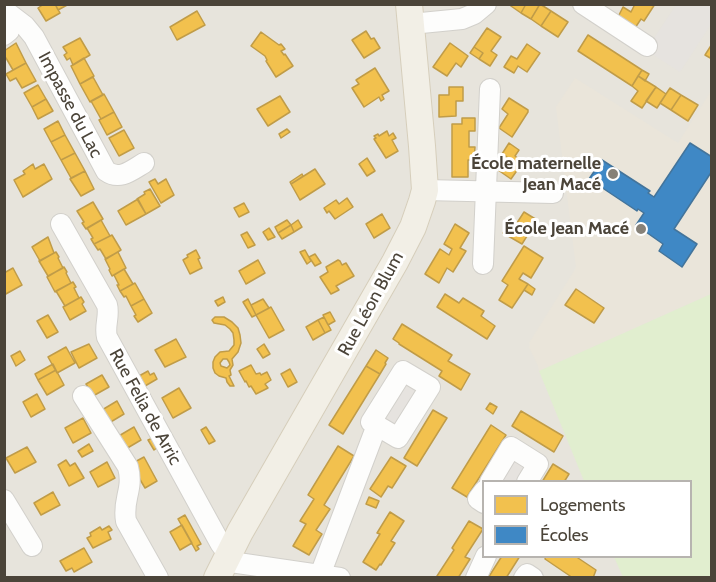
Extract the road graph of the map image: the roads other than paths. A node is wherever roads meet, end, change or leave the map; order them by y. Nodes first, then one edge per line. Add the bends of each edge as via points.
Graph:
1 (486, 4) edge
2 (583, 4) edge
3 (4, 10) edge
4 (410, 14) edge
5 (647, 46) dead end
6 (490, 89) dead end
7 (144, 163) dead end
8 (424, 190) junction
9 (486, 192) junction
10 (553, 193) dead end
11 (62, 224) dead end
12 (483, 264) dead end
13 (388, 395) junction
14 (83, 396) dead end
15 (414, 412) junction
16 (377, 425) junction
17 (491, 480) edge
18 (528, 480) edge
19 (4, 500) edge
20 (32, 546) dead end
21 (485, 558) edge
22 (223, 564) edge
23 (308, 575) edge
24 (158, 578) edge
25 (340, 578) edge
26 (476, 578) edge
27 (524, 578) edge
28 (533, 578) edge

1 - 4 street via 462,19
2 - 5 street
3 - 7 street, Impasse du Lac via 34,37 106,171 123,175
4 - 8 main road, Rue Léon Blum
6 - 9 street
8 - 9 street
8 - 22 main road, Rue Léon Blum via 413,227 395,262
9 - 10 street
9 - 12 street
11 - 22 street, Rue Felia de Arric via 107,305 106,337 220,543
13 - 15 street
13 - 15 street via 403,370 430,387
13 - 16 street via 371,422
14 - 24 street via 128,467 131,478 124,510 126,521
15 - 16 street via 398,438
16 - 23 street
17 - 18 street via 511,447 538,464
19 - 20 street
21 - 26 street
22 - 23 street
23 - 25 street
27 - 28 street via 527,574

